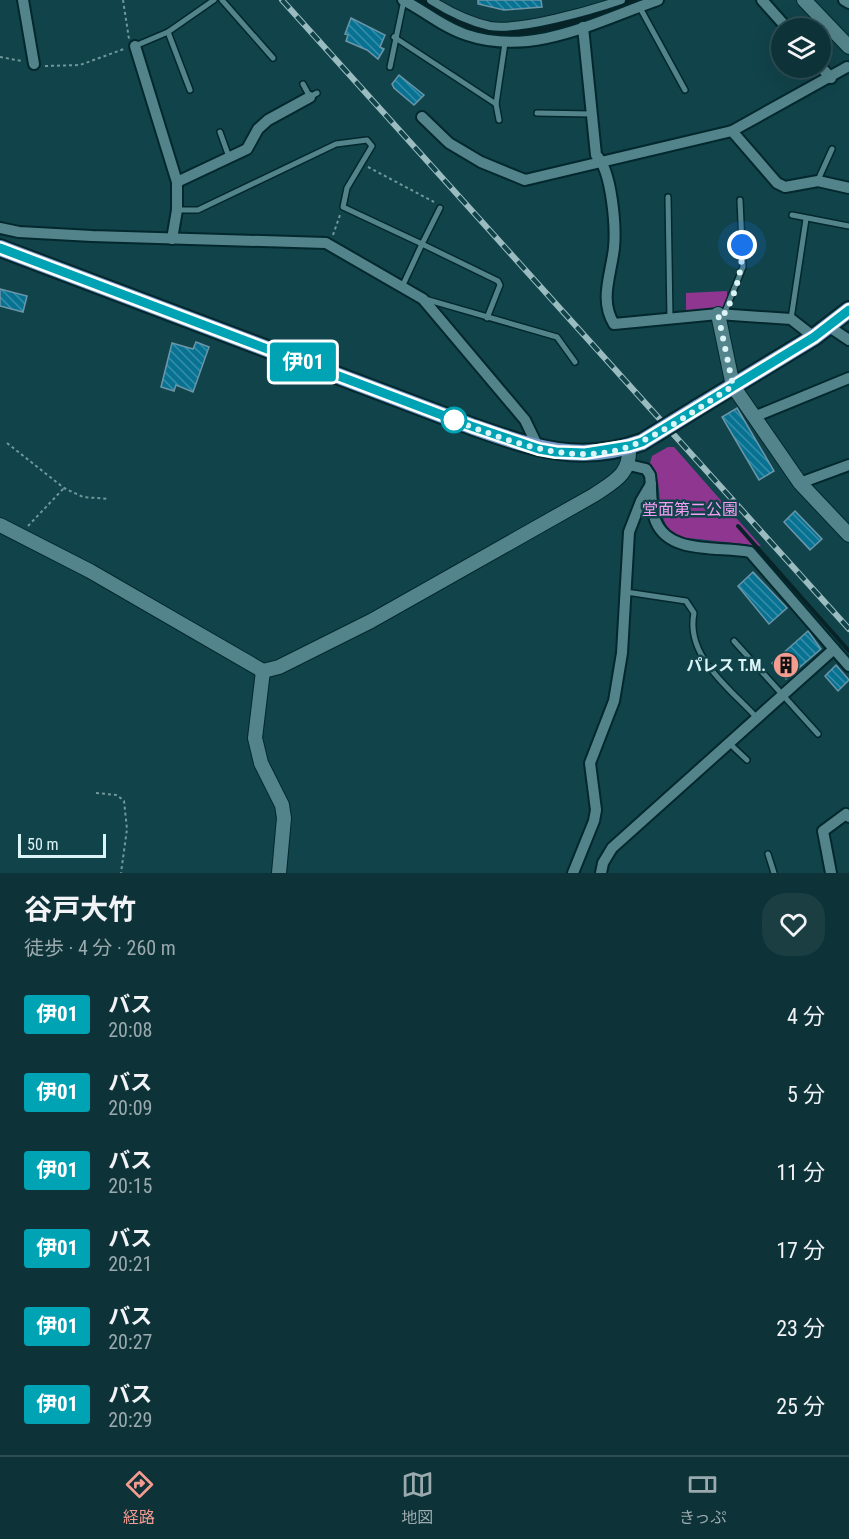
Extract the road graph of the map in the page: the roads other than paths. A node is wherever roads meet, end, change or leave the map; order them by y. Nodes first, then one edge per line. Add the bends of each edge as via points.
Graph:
1 (23, 0) edge
2 (214, 0) edge
3 (222, 0) edge
4 (403, 0) edge
5 (431, 0) edge
6 (621, 0) edge
7 (658, 0) edge
8 (762, 0) edge
9 (804, 0) edge
10 (844, 0) edge
11 (849, 3) edge
12 (639, 6) junction
13 (778, 18) edge
14 (583, 27) junction
15 (168, 32) junction
16 (394, 37) junction
17 (505, 43) junction
18 (135, 46) joint
19 (849, 47) edge
20 (273, 58) dead end
21 (34, 64) road end
22 (390, 67) dead end
23 (847, 67) dead end
24 (831, 78) joint
25 (303, 84) dead end
26 (190, 90) dead end
27 (685, 90) dead end
28 (313, 95) joint
29 (496, 104) junction
30 (537, 113) dead end
31 (591, 114) junction
32 (422, 117) dead end
33 (500, 120) dead end
34 (732, 131) junction
35 (220, 132) dead end
36 (832, 149) dead end
37 (229, 157) junction
38 (604, 162) junction
39 (818, 181) junction
40 (177, 182) junction
41 (849, 188) edge
42 (668, 197) dead end
43 (740, 200) dead end
44 (440, 208) road end
45 (177, 210) junction
46 (792, 215) dead end
47 (806, 219) junction
48 (849, 226) edge
49 (0, 228) edge
50 (172, 239) junction
51 (422, 244) junction
52 (0, 248) edge
53 (402, 287) junction
54 (423, 298) junction
55 (849, 310) edge
56 (721, 314) junction
57 (486, 318) junction
58 (670, 318) junction
59 (791, 319) junction
60 (828, 326) junction
61 (814, 337) junction
62 (849, 340) edge
63 (575, 362) dead end
64 (849, 378) edge
65 (733, 386) junction
66 (754, 417) junction
67 (635, 444) junction
68 (539, 449) junction
69 (629, 465) junction
70 (849, 465) edge
71 (800, 483) junction
72 (651, 484) junction
73 (0, 525) edge
74 (849, 535) edge
75 (626, 592) junction
76 (734, 641) dead end
77 (834, 649) junction
78 (849, 666) edge
79 (263, 671) junction
80 (784, 694) junction
81 (758, 718) junction
82 (818, 734) dead end
83 (729, 743) junction
84 (747, 760) dead end
85 (849, 817) edge
86 (768, 855) dead end
87 (279, 873) edge
88 (573, 873) edge
89 (601, 873) edge
90 (774, 873) edge
91 (831, 873) edge

1 - 21 street
2 - 15 lane
3 - 20 lane
4 - 16 lane
4 - 17 street via 468,36
5 - 6 street via 456,15 492,26 517,25
7 - 12 street
8 - 13 street
9 - 19 street
10 - 11 street
12 - 14 street
12 - 27 lane
14 - 17 street via 530,42
14 - 31 street
15 - 18 lane
15 - 26 lane
16 - 22 lane
16 - 29 lane
17 - 29 lane
18 - 40 street
23 - 24 street
24 - 34 street
25 - 28 lane
28 - 37 street via 256,124 247,149
29 - 33 lane
30 - 31 lane
31 - 38 street via 596,155
32 - 38 street via 449,143 481,162 525,180
34 - 38 street
34 - 39 street via 777,183 785,187
35 - 37 lane
36 - 39 lane
37 - 40 street
38 - 58 street via 614,246 606,312 614,324
39 - 41 street
40 - 45 street
42 - 58 lane
43 - 56 lane via 743,267
44 - 51 lane
45 - 50 street
45 - 51 lane via 198,210 336,144 367,140 372,146 347,188 343,207
46 - 47 lane
47 - 48 lane
47 - 59 lane
49 - 50 street
50 - 53 street via 307,241 330,245
51 - 53 lane
51 - 57 lane via 498,281 500,285
52 - 68 main road
53 - 54 street
54 - 57 lane
54 - 68 street via 525,420
55 - 60 main road
56 - 58 street
56 - 59 street
56 - 65 street
57 - 63 lane via 557,337
59 - 61 street
60 - 61 main road
60 - 62 street
61 - 65 main road
64 - 66 street
65 - 66 street
65 - 67 main road, bridge
66 - 71 street
67 - 68 main road via 585,453
67 - 69 street
69 - 72 street via 646,468
69 - 79 street via 620,477 594,495 487,557 370,621 279,667
70 - 71 street
71 - 74 street
72 - 75 street via 629,532
72 - 77 street via 655,520 662,533 672,542 750,552
73 - 79 street
75 - 81 lane via 686,601 694,613 691,626 702,658
75 - 88 street via 614,701 590,763 594,821
76 - 80 lane
77 - 78 street
77 - 80 street
79 - 87 street via 255,738 261,763 282,805
80 - 81 street
80 - 82 lane
81 - 83 street
83 - 84 lane
83 - 89 street via 612,848
85 - 91 street via 846,814 823,831
86 - 90 lane

